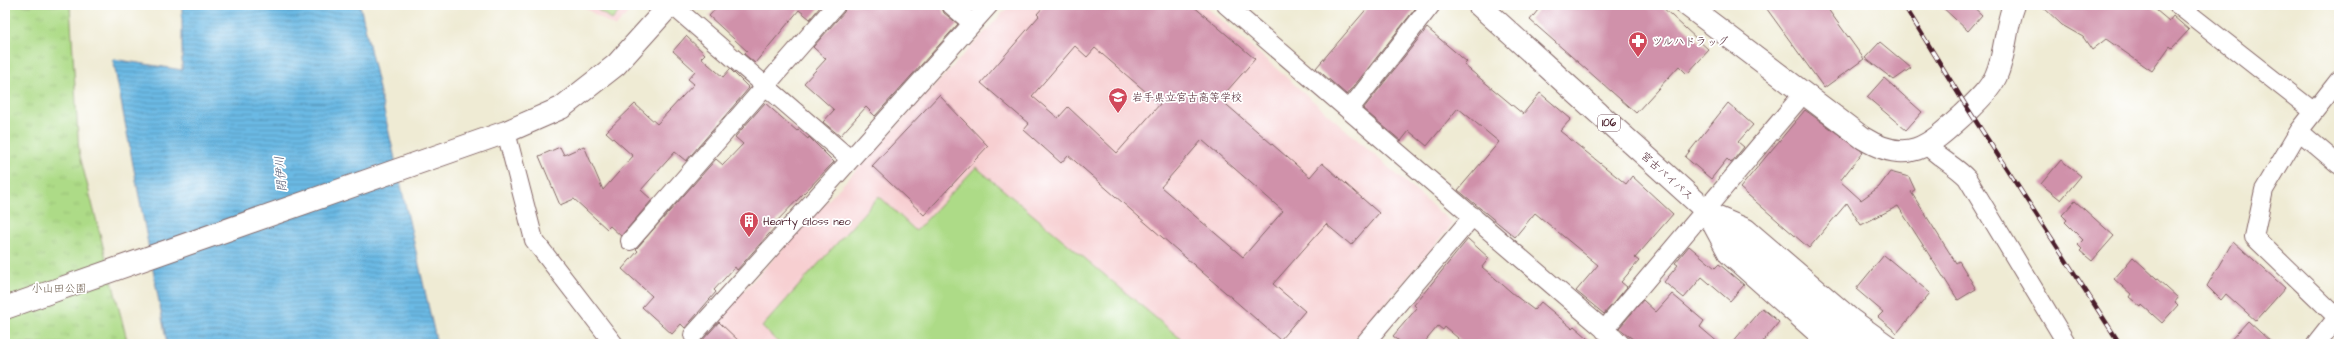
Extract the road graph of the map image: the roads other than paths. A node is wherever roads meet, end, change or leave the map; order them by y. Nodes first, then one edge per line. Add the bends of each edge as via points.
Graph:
1 (671, 5) edge
2 (836, 5) edge
3 (951, 5) edge
4 (989, 5) edge
5 (1226, 5) edge
6 (1431, 5) edge
7 (1479, 5) edge
8 (1686, 5) edge
9 (2014, 5) edge
10 (2178, 5) edge
11 (972, 23) junction
12 (2339, 80) edge
13 (766, 86) junction
14 (1804, 94) junction
15 (1349, 110) junction
16 (2313, 111) junction
17 (2299, 130) junction
18 (506, 132) junction
19 (1927, 145) junction
20 (850, 159) junction
21 (2339, 165) edge
22 (1704, 210) junction
23 (1472, 216) junction
24 (630, 241) dead end
25 (5, 308) edge
26 (2338, 317) edge
27 (1604, 330) junction
28 (693, 335) dead end
29 (1374, 341) edge
30 (614, 344) edge
31 (1621, 344) edge
32 (1828, 344) edge
33 (1858, 344) edge
34 (1888, 344) edge
35 (2067, 344) edge
36 (2316, 344) edge

1 - 13 street
1 - 18 main road via 616,64 561,108
2 - 13 street
3 - 11 street
4 - 11 street
5 - 15 street
6 - 15 street
7 - 22 main road, 宮古バイパス / 106
8 - 14 main road
9 - 19 main road via 2009,17 2005,50 1996,77 1977,101
10 - 16 street
11 - 20 street
12 - 16 street
13 - 20 street
13 - 24 street
14 - 19 main road via 1875,146 1905,152
14 - 22 street
15 - 23 street
16 - 17 street
17 - 21 street
17 - 26 street via 2264,190 2254,237
18 - 25 main road
18 - 30 street via 534,240
19 - 35 street via 1967,178
20 - 28 street
22 - 27 street
22 - 32 street via 1728,255
22 - 33 main road, 宮古バイパス / 106 via 1828,321
22 - 34 street via 1747,228 1852,318
23 - 27 street
23 - 29 street
26 - 36 street
27 - 31 street

